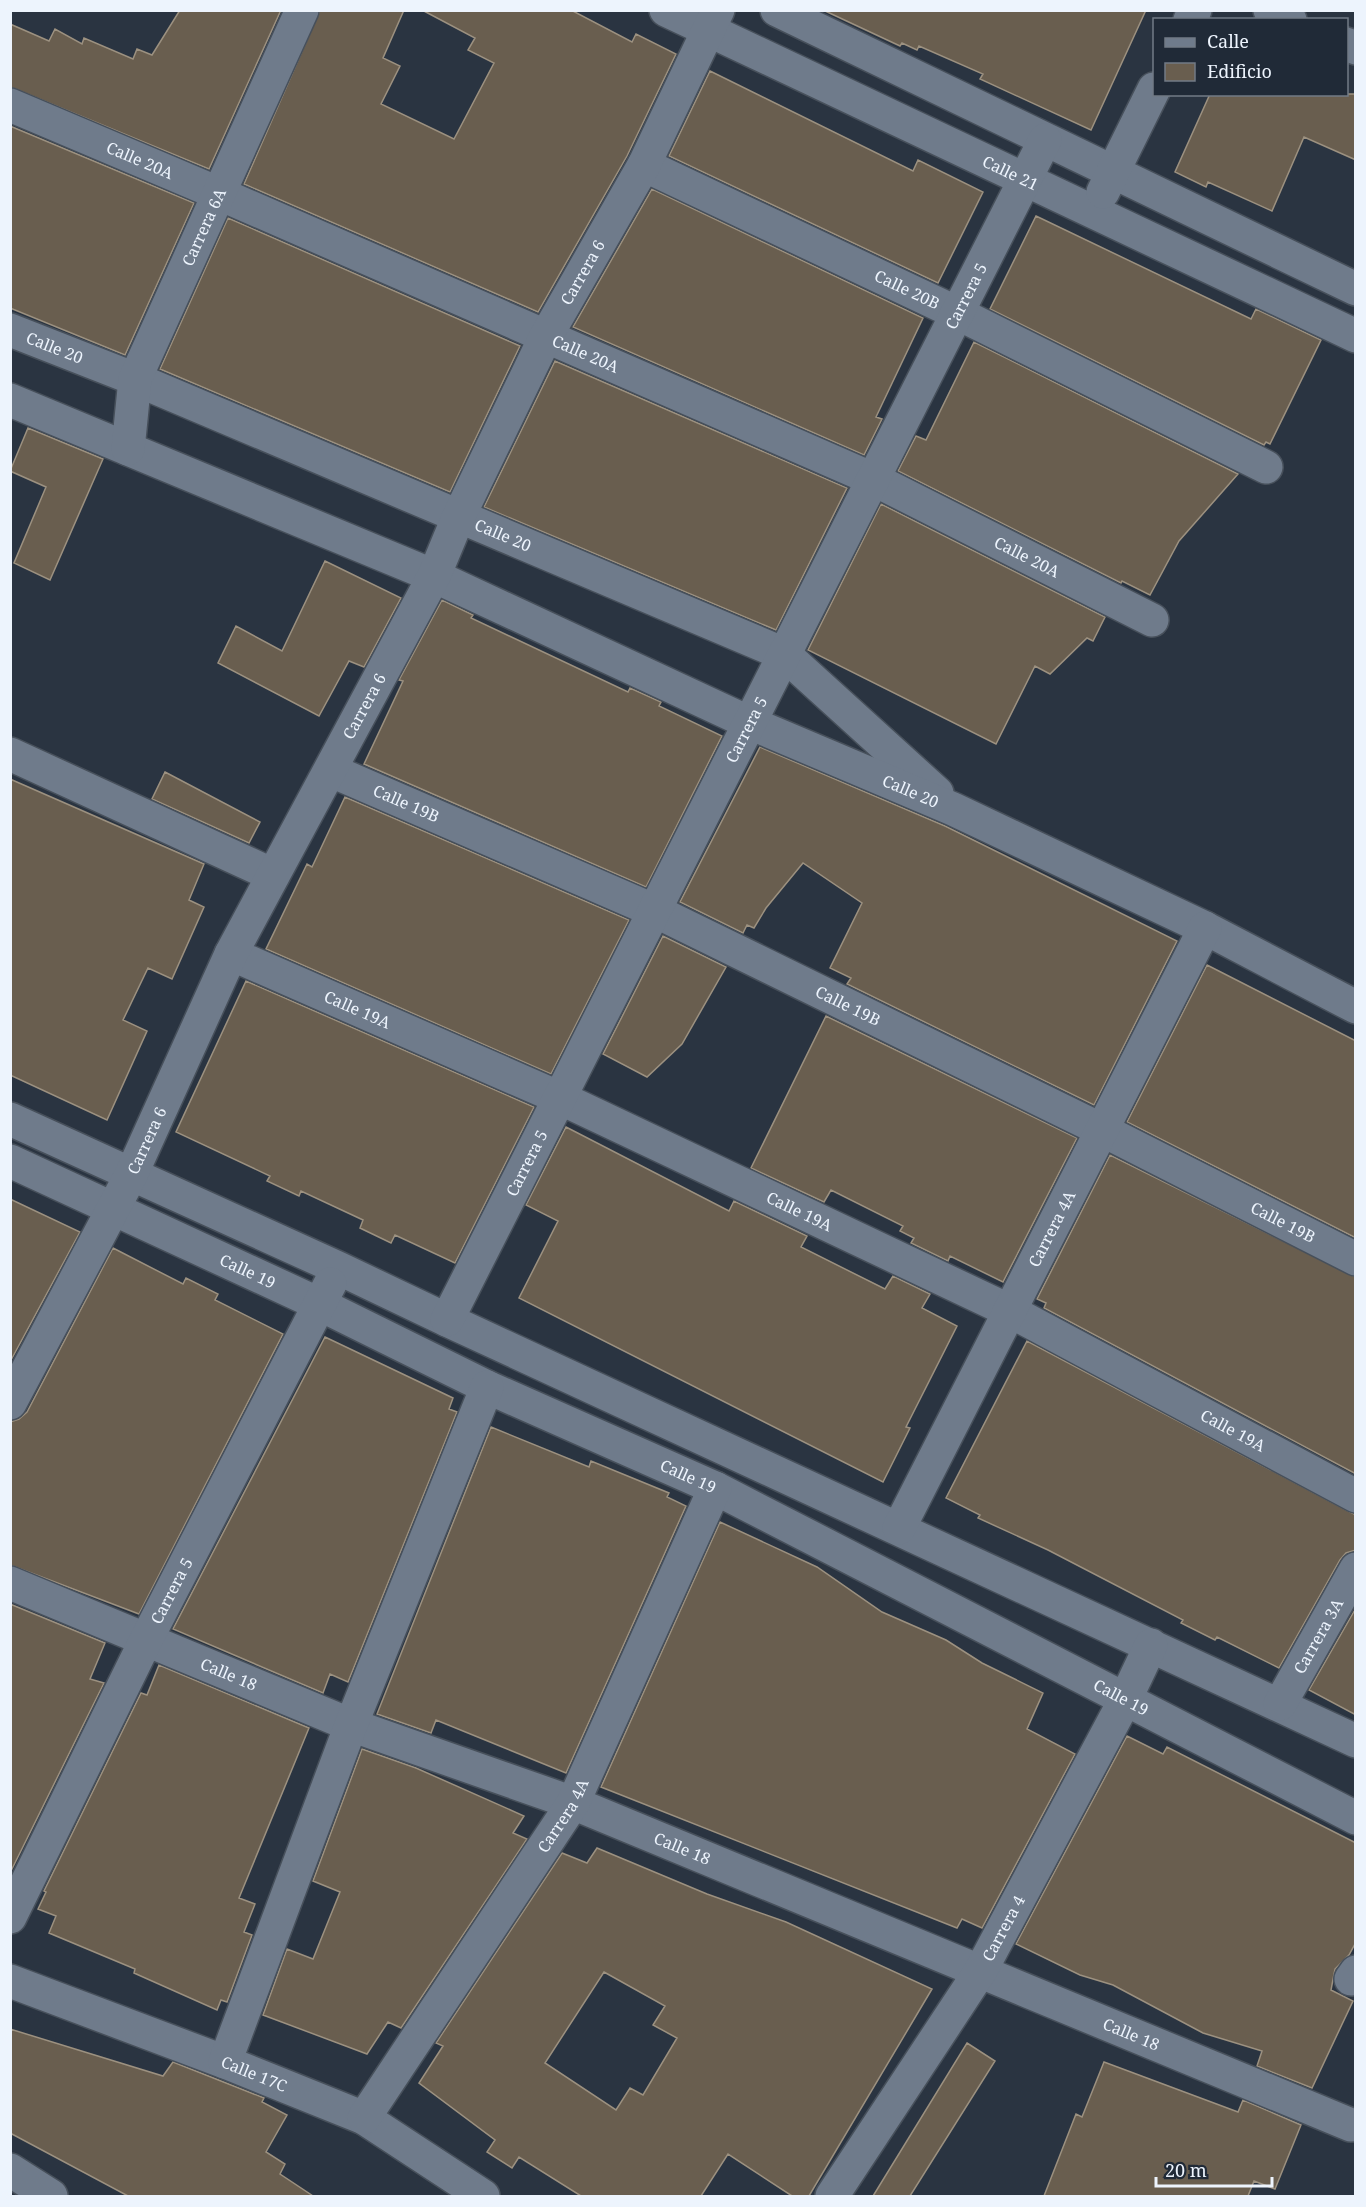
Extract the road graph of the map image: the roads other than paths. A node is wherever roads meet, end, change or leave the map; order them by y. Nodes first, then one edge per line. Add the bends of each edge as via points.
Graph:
1 (302, 10) edge
2 (666, 10) edge
3 (777, 10) edge
4 (1270, 10) edge
5 (1286, 18) edge
6 (712, 20) edge
7 (1153, 93) edge
8 (10, 105) edge
9 (1045, 140) junction
10 (644, 165) junction
11 (1111, 172) junction
12 (1024, 180) junction
13 (220, 194) junction
14 (1094, 212) junction
15 (1356, 289) edge
16 (957, 312) junction
17 (10, 330) edge
18 (1356, 336) edge
19 (545, 338) junction
20 (135, 379) junction
21 (10, 400) edge
22 (128, 449) junction
23 (1266, 467) dead end
24 (873, 479) junction
25 (458, 518) junction
26 (434, 576) junction
27 (1152, 620) dead end
28 (784, 654) junction
29 (750, 723) junction
30 (10, 754) edge
31 (332, 771) junction
32 (954, 809) junction
33 (273, 875) junction
34 (655, 911) junction
35 (1205, 928) junction
36 (231, 954) junction
37 (1356, 1008) edge
38 (560, 1098) junction
39 (10, 1119) edge
40 (1102, 1130) junction
41 (10, 1161) edge
42 (131, 1175) junction
43 (111, 1209) junction
44 (1356, 1259) edge
45 (338, 1268) junction
46 (319, 1304) junction
47 (1010, 1311) junction
48 (447, 1320) junction
49 (487, 1387) junction
50 (10, 1403) edge
51 (715, 1488) junction
52 (1356, 1496) edge
53 (899, 1528) junction
54 (1356, 1569) edge
55 (10, 1583) edge
56 (146, 1640) junction
57 (1151, 1645) junction
58 (1125, 1700) junction
59 (1280, 1704) junction
60 (351, 1725) junction
61 (1356, 1741) edge
62 (573, 1803) junction
63 (1356, 1818) edge
64 (10, 1917) edge
65 (981, 1970) junction
66 (10, 1981) edge
67 (225, 2062) junction
68 (364, 2118) junction
69 (1351, 2125) dead end
70 (10, 2169) edge
71 (51, 2196) edge
72 (483, 2196) edge
73 (832, 2196) edge

1 - 13 street, Carrera 6A
2 - 6 street, Calle 21
3 - 9 street
4 - 5 street
6 - 10 street, Carrera 6
6 - 12 street, Calle 21
7 - 11 street
8 - 13 street, Calle 20A
9 - 11 street
9 - 12 street, Carrera 5
10 - 16 street, Calle 20B
10 - 19 street, Carrera 6
11 - 14 street
11 - 15 street
12 - 14 street, Calle 21
12 - 16 street, Carrera 5
13 - 19 street, Calle 20A
13 - 20 street, Carrera 6A
14 - 18 street, Calle 21
16 - 23 street, Calle 20B
16 - 24 street, Carrera 5
17 - 20 street, Calle 20
19 - 24 street, Calle 20A
19 - 25 street, Carrera 6
20 - 22 street, Carrera 6A
20 - 25 street, Calle 20
21 - 22 street, Calle 20
22 - 26 street, Calle 20
24 - 27 street, Calle 20A
24 - 28 street, Carrera 5
25 - 26 street, Carrera 6
25 - 28 street, Calle 20
26 - 29 street, Calle 20
26 - 31 street, Carrera 6
28 - 29 street, Carrera 5
28 - 32 street, Calle 20
29 - 32 street, Calle 20
29 - 34 street, Carrera 5
30 - 33 street
31 - 33 street, Carrera 6
31 - 34 street, Calle 19B
32 - 35 street, Calle 20
33 - 36 street, Carrera 6
34 - 38 street, Carrera 5
34 - 40 street, Calle 19B
35 - 37 street, Calle 20
35 - 40 street, Carrera 4A
36 - 38 street, Calle 19A
36 - 42 street, Carrera 6
38 - 47 street, Calle 19A
38 - 48 street, Carrera 5
39 - 42 street
40 - 44 street, Calle 19B
40 - 47 street, Carrera 4A
41 - 43 street, Calle 19
42 - 43 street, Carrera 6
42 - 45 street
43 - 46 street, Calle 19
43 - 50 street, Carrera 6
45 - 46 street, Carrera 5
45 - 48 street
46 - 49 street, Calle 19
46 - 56 street, Carrera 5
47 - 52 street, Calle 19A
47 - 53 street, Carrera 4A
48 - 53 street
49 - 51 street, Calle 19
49 - 60 street
51 - 58 street, Calle 19
51 - 62 street, Carrera 4A
53 - 57 street
54 - 59 street, Carrera 3A
55 - 56 street, Calle 18
56 - 60 street, Calle 18
56 - 64 street, Carrera 5
57 - 58 street, Carrera 4
57 - 59 street
58 - 63 street, Calle 19
58 - 65 street, Carrera 4
59 - 61 street
60 - 62 street, Calle 18
60 - 67 street
62 - 65 street, Calle 18
62 - 68 street, Carrera 4A
65 - 69 street, Calle 18
65 - 73 street, Carrera 4
66 - 67 street, Calle 17C
67 - 68 street, Calle 17C
68 - 72 street, Calle 17C
70 - 71 street

